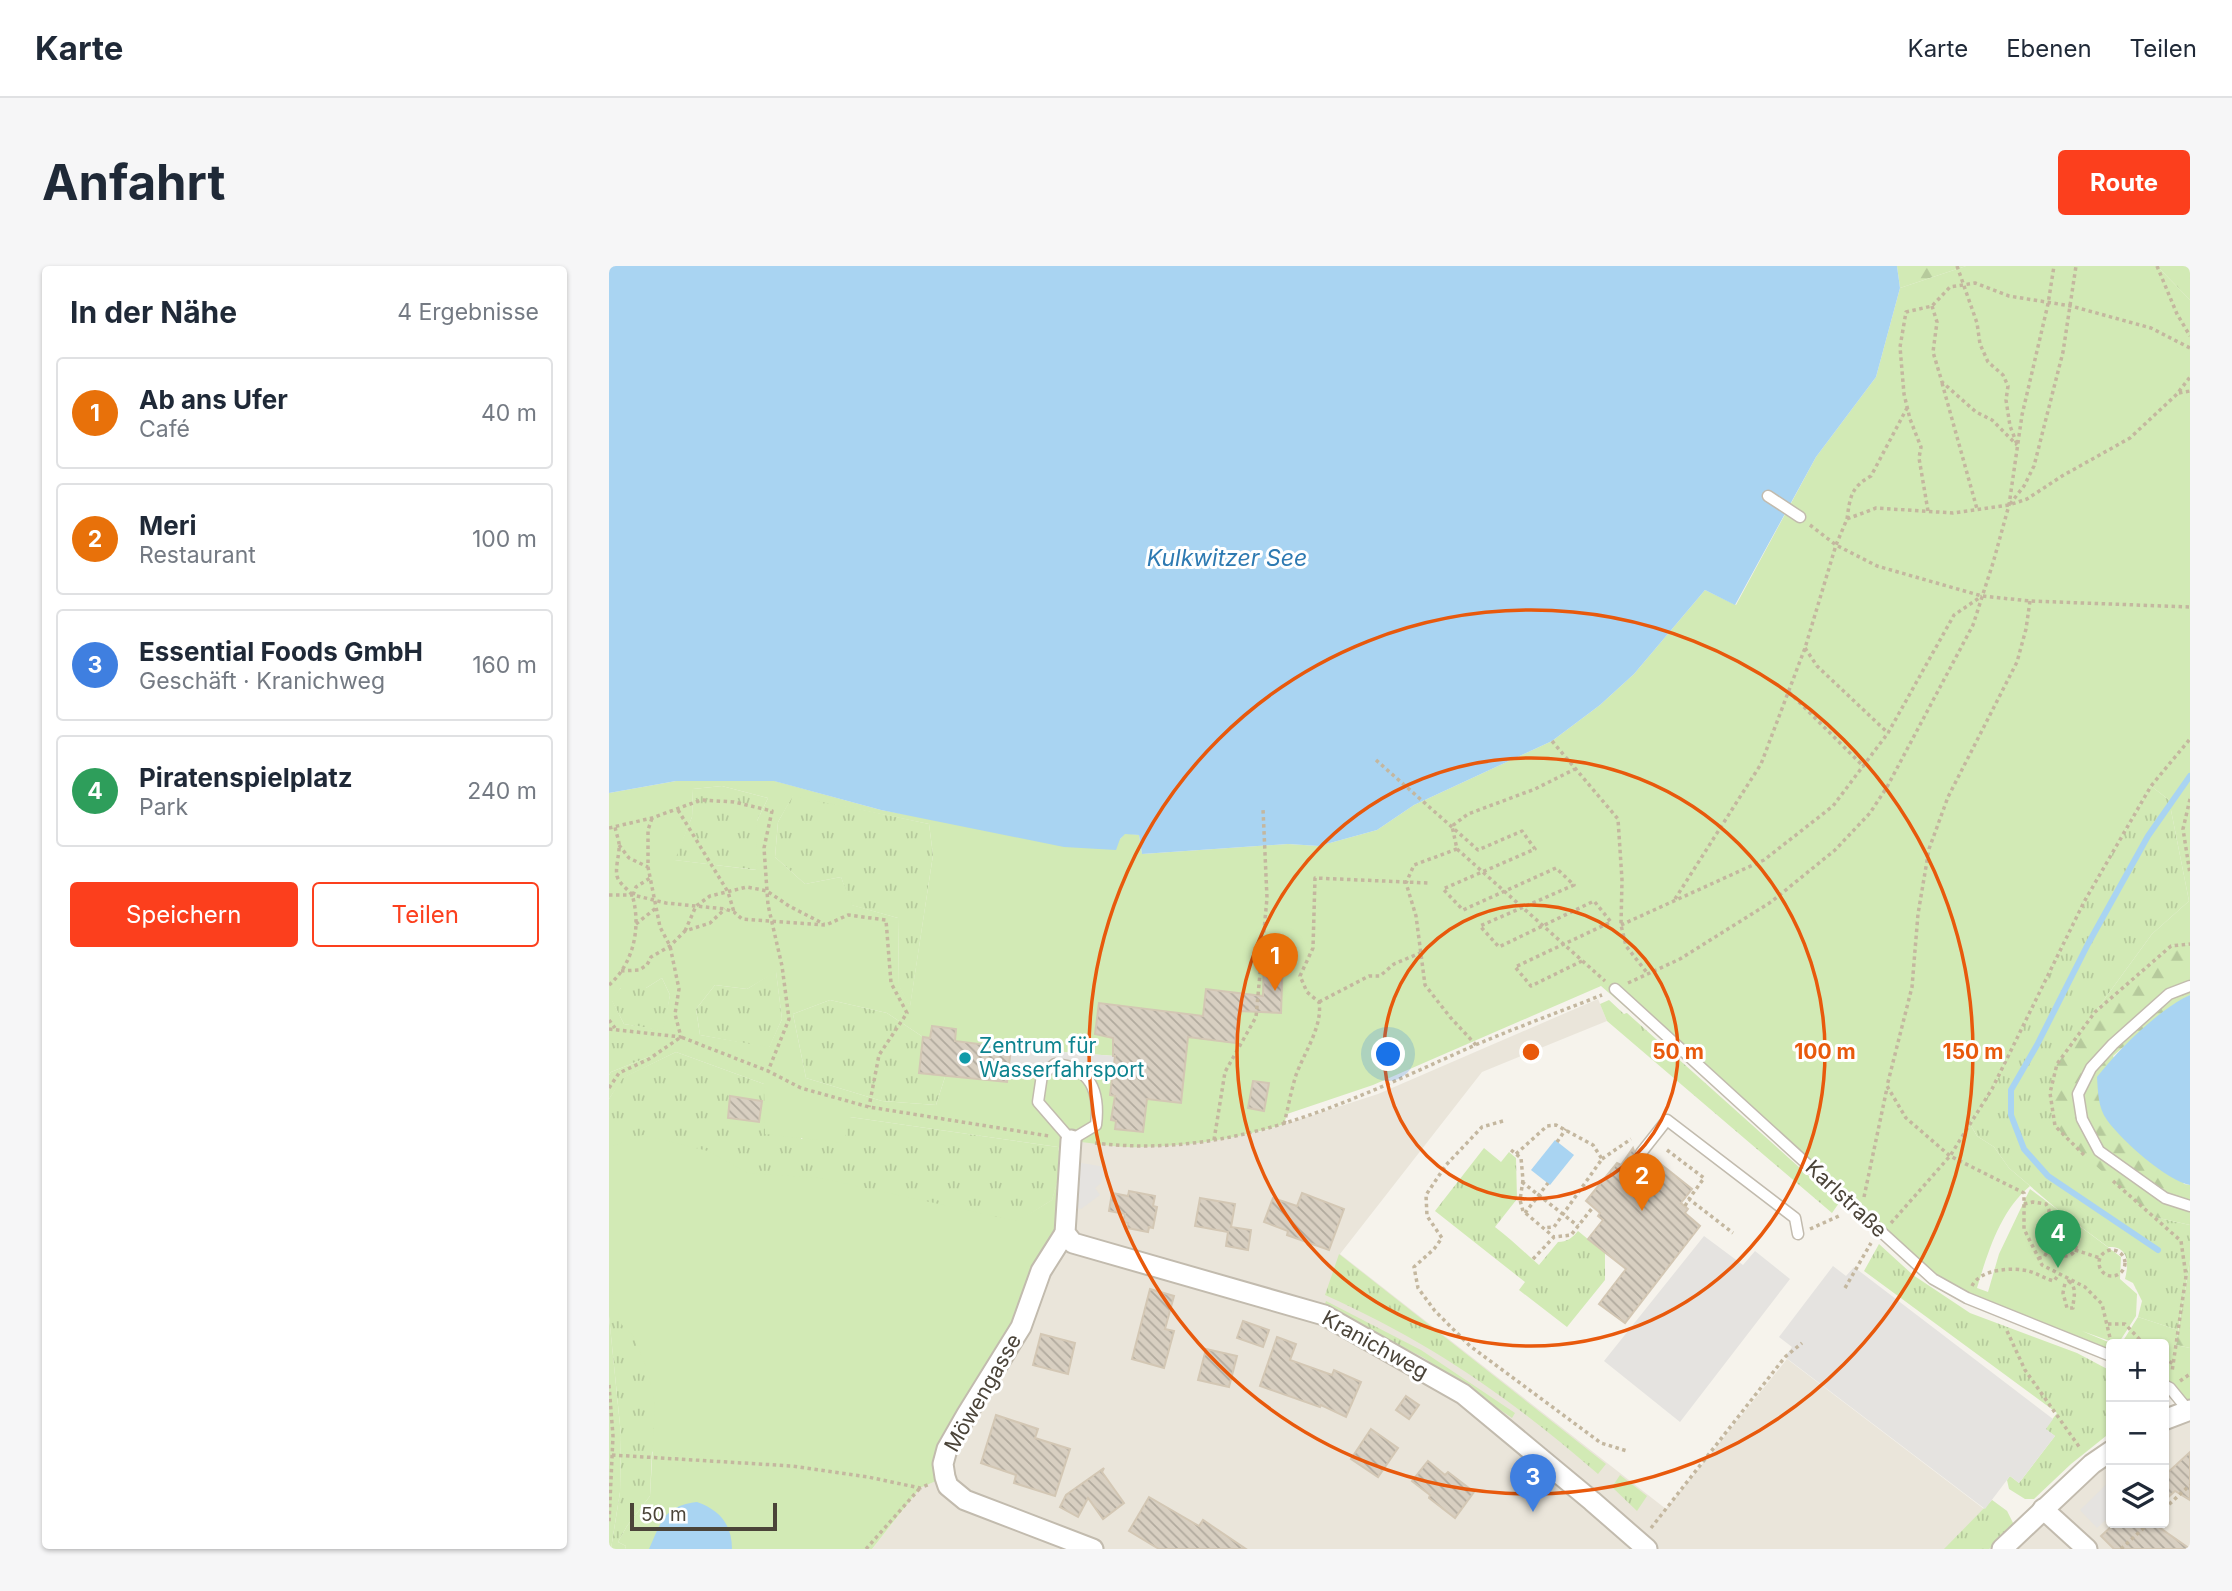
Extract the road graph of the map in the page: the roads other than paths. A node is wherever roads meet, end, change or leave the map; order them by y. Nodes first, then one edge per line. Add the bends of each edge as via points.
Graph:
1 (1767, 496) dead end
2 (1800, 517) road end
3 (2190, 986) edge
4 (1615, 989) road end
5 (1071, 1140) junction
6 (1641, 1153) dead end
7 (2190, 1206) edge
8 (1065, 1233) junction
9 (1798, 1234) road end
10 (2106, 1354) edge
11 (2169, 1388) edge
12 (2189, 1410) edge
13 (2169, 1418) edge
14 (2106, 1454) edge
15 (2043, 1509) junction
16 (1643, 1546) edge
17 (1093, 1549) edge
18 (2002, 1549) edge
19 (2087, 1549) edge

1 - 2 lane
3 - 7 lane via 2169,994 2113,1044 2091,1068 2078,1094 2082,1119 2099,1151 2165,1198
4 - 10 lane, Karlstraße via 1933,1279 1967,1298
5 - 5 lane via 1095,1125 1098,1105 1083,1073 1071,1065 1055,1064 1042,1075 1038,1102
5 - 8 street
6 - 9 lane via 1667,1119 1795,1218
8 - 16 street, Kranichweg via 1073,1243 1324,1315 1463,1394
8 - 17 street, Möwengasse via 1041,1271 1021,1327 947,1449 944,1477 965,1500
11 - 12 lane
12 - 13 street
14 - 15 street
15 - 18 street
15 - 19 street

